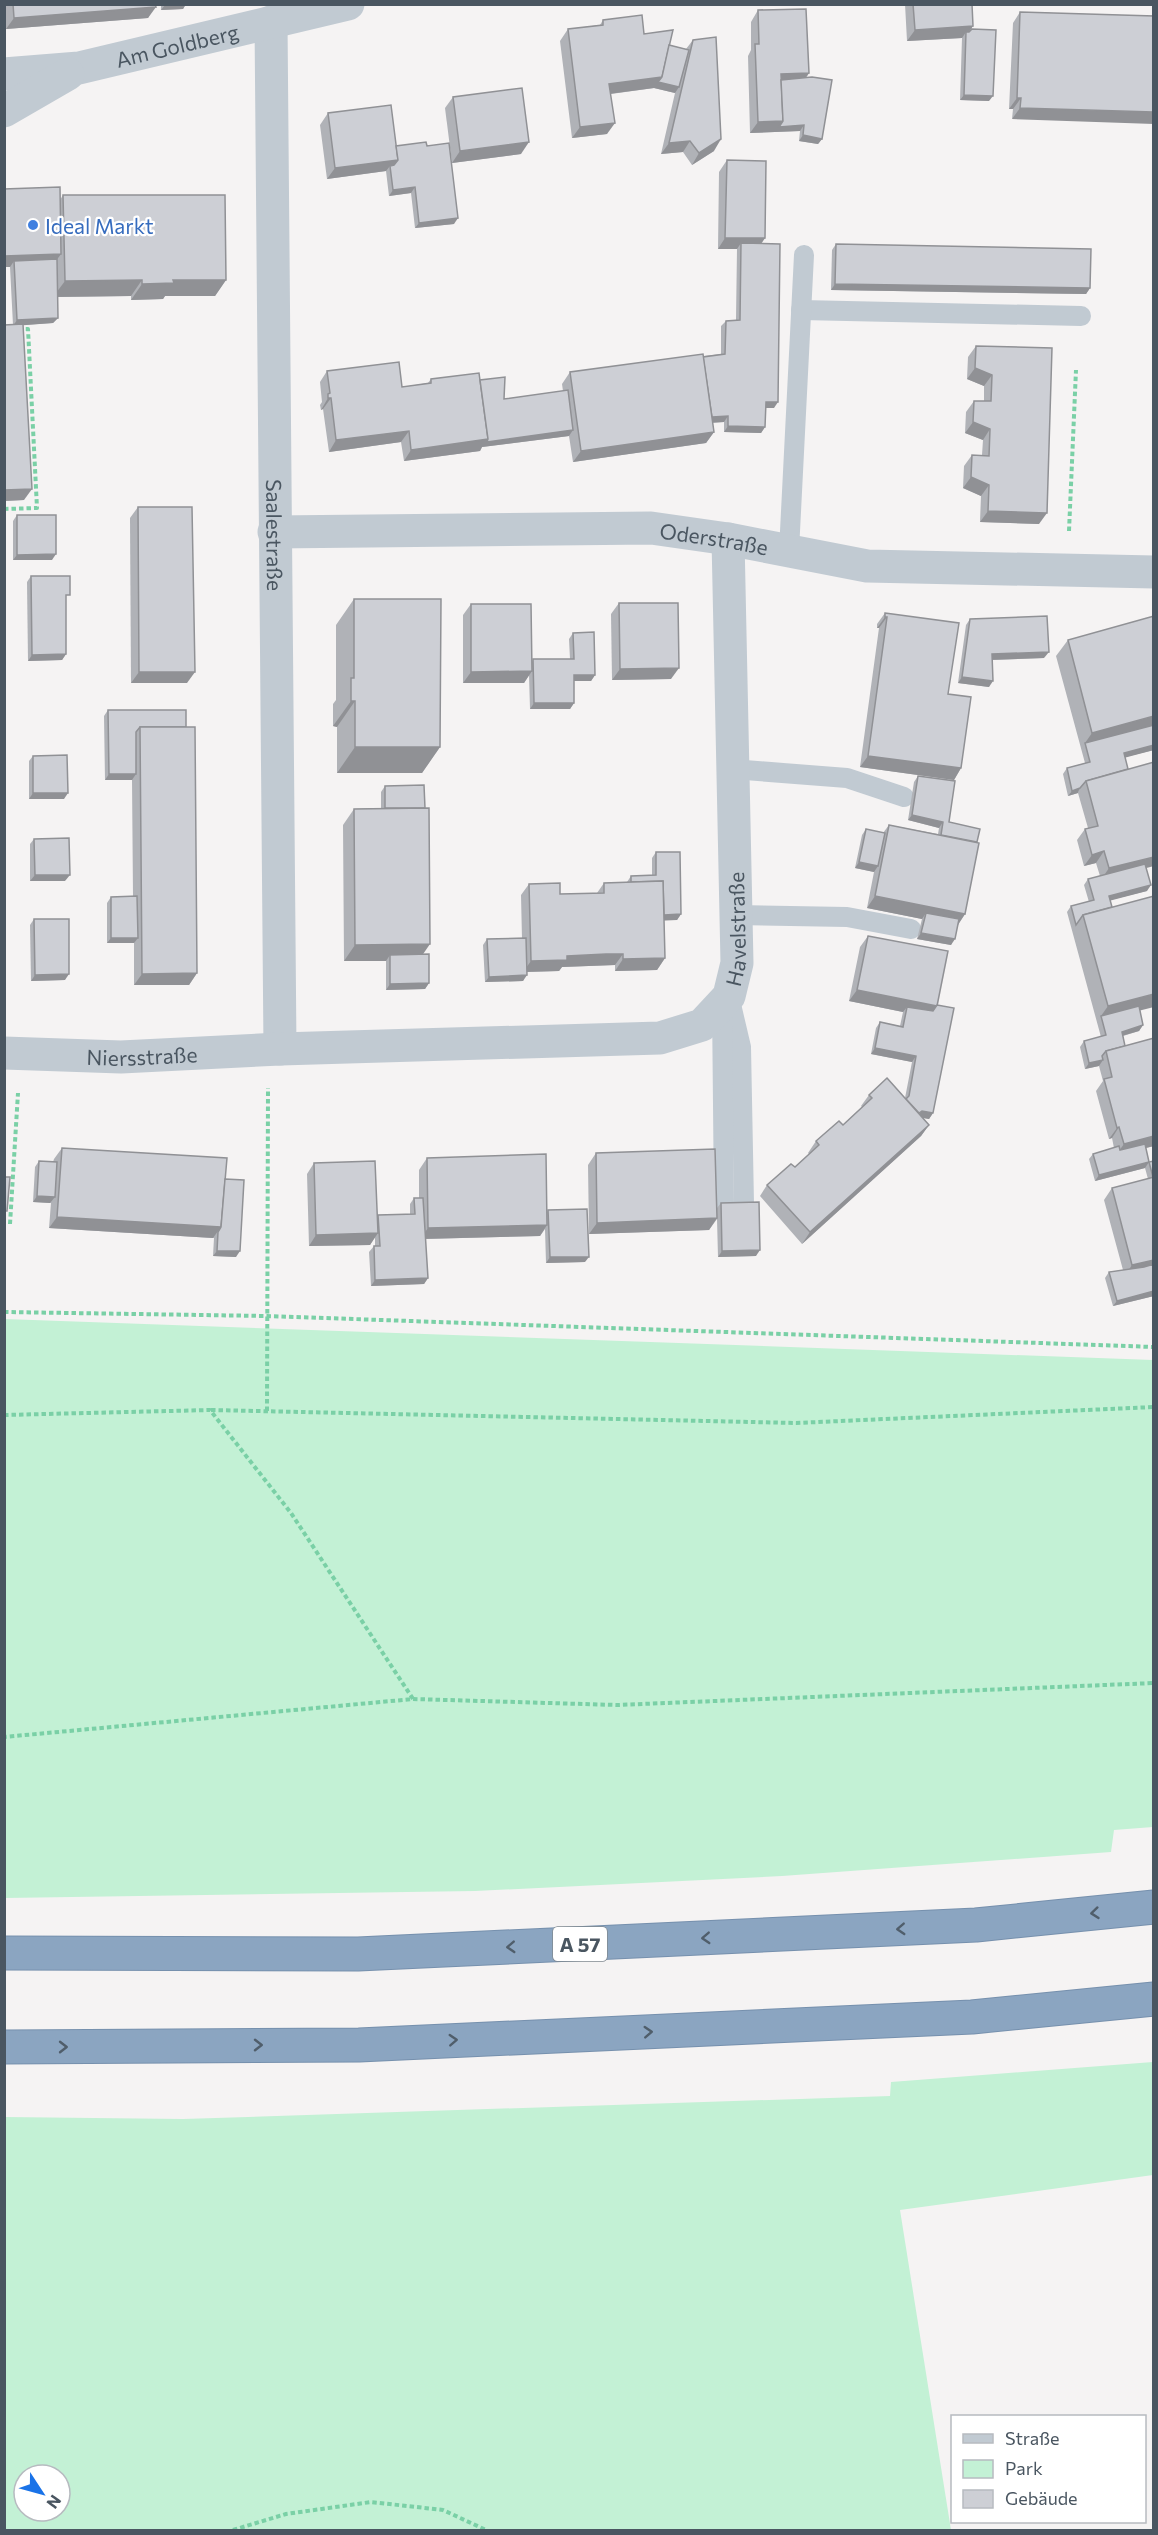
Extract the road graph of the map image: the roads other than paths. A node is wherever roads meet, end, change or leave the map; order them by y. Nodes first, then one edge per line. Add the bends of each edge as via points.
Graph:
1 (348, 4) edge
2 (271, 22) junction
3 (79, 68) junction
4 (4, 74) edge
5 (4, 111) edge
6 (804, 255) dead end
7 (801, 310) junction
8 (1081, 316) dead end
9 (274, 532) junction
10 (728, 539) junction
11 (789, 551) junction
12 (1154, 572) edge
13 (732, 769) junction
14 (904, 796) dead end
15 (736, 915) junction
16 (911, 929) dead end
17 (726, 1000) junction
18 (280, 1048) junction
19 (12, 1054) edge
20 (744, 1204) edge
21 (724, 1205) edge
22 (1154, 1907) edge
23 (4, 1953) edge
24 (1154, 2000) edge
25 (4, 2047) edge

1 - 2 street, Am Goldberg
2 - 3 street, Am Goldberg
2 - 9 street, Saalestraße
3 - 4 street, Am Goldberg
3 - 5 street
6 - 7 lane
7 - 8 lane
7 - 11 lane
9 - 10 street, Oderstraße via 651,528
9 - 18 street, Saalestraße
10 - 11 street, Oderstraße
10 - 13 street, Havelstraße
11 - 12 street, Oderstraße via 867,566
13 - 14 lane via 847,778
13 - 15 street, Havelstraße
15 - 16 lane via 846,917
15 - 17 street, Havelstraße via 737,963
17 - 18 street, Havelstraße via 702,1025 660,1038
17 - 20 lane via 741,1047
17 - 21 lane
18 - 19 street, Niersstraße via 121,1057
22 -> 23 highway, A 57 via 976,1925 370,1954
25 -> 24 highway via 359,2045 972,2017

